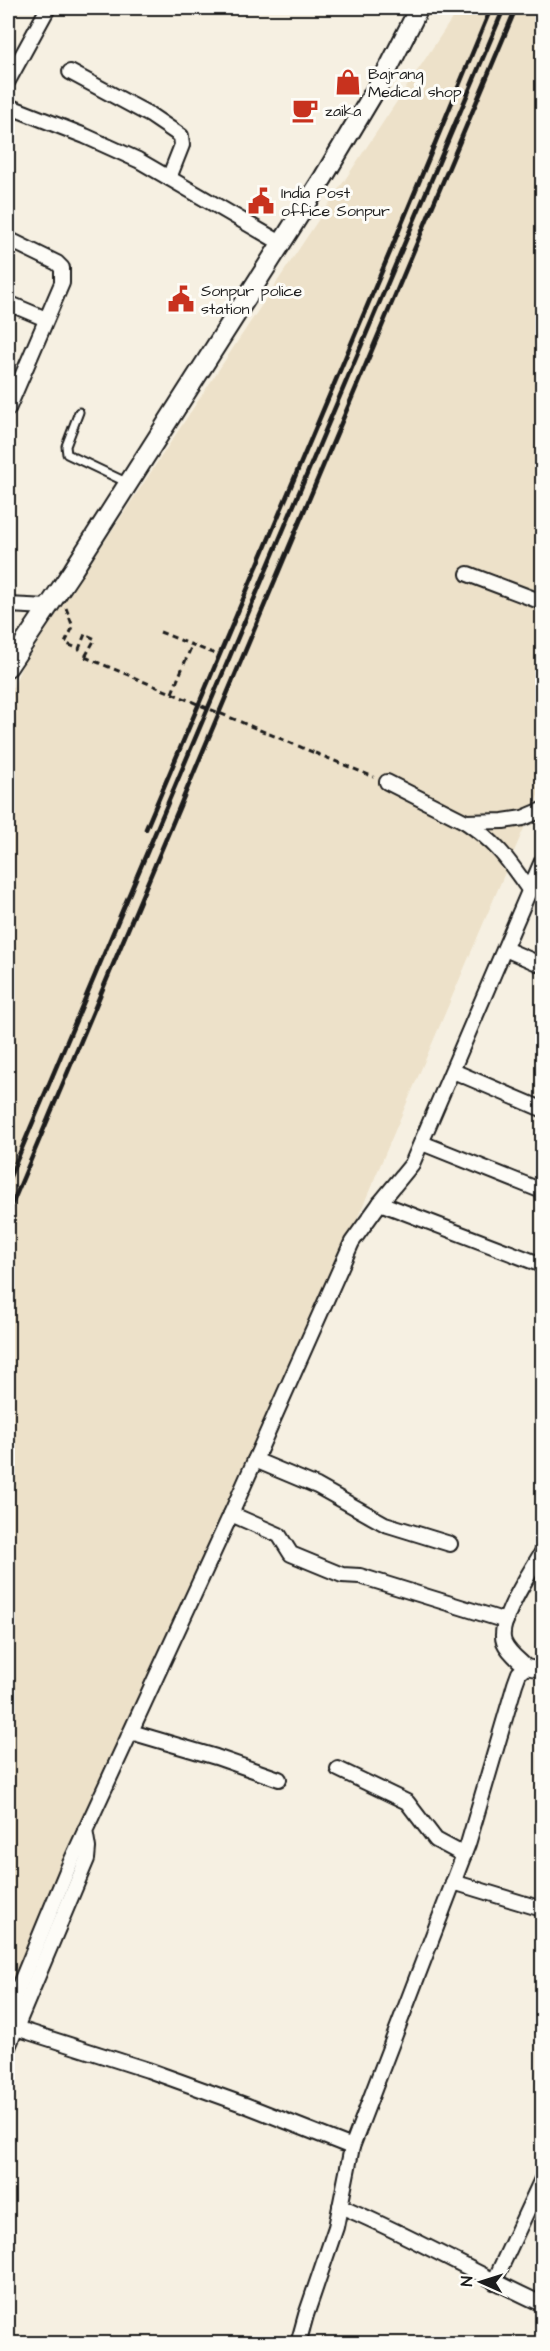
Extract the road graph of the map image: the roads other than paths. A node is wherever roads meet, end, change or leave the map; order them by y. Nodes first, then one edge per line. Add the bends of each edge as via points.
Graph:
1 (48, 8) edge
2 (419, 8) edge
3 (70, 72) dead end
4 (8, 81) edge
5 (8, 106) edge
6 (169, 178) junction
7 (8, 239) edge
8 (281, 243) junction
9 (8, 303) edge
10 (46, 319) junction
11 (8, 410) edge
12 (80, 412) dead end
13 (128, 483) junction
14 (468, 574) dead end
15 (543, 602) edge
16 (8, 605) edge
17 (48, 607) junction
18 (8, 665) edge
19 (387, 782) road end
20 (543, 810) edge
21 (466, 822) junction
22 (543, 861) edge
23 (530, 891) junction
24 (505, 949) junction
25 (543, 965) edge
26 (453, 1071) junction
27 (543, 1109) edge
28 (422, 1143) junction
29 (543, 1191) edge
30 (380, 1203) junction
31 (543, 1265) edge
32 (255, 1460) junction
33 (231, 1515) junction
34 (450, 1544) dead end
35 (543, 1552) edge
36 (506, 1621) junction
37 (526, 1667) junction
38 (543, 1670) edge
39 (130, 1732) junction
40 (338, 1769) dead end
41 (279, 1779) dead end
42 (85, 1830) junction
43 (464, 1855) junction
44 (453, 1882) junction
45 (543, 1910) edge
46 (8, 2013) edge
47 (16, 2028) junction
48 (8, 2047) edge
49 (352, 2147) junction
50 (543, 2179) edge
51 (340, 2206) junction
52 (494, 2282) junction
53 (543, 2304) edge
54 (298, 2343) edge

1 - 4 street
2 - 8 main road via 388,69
3 - 6 street via 181,136 182,145
5 - 6 street via 85,136
6 - 8 street
7 - 10 street via 62,268 62,283
8 - 13 main road
9 - 10 street
10 - 11 street
12 - 13 lane via 66,446 67,454
13 - 17 main road
14 - 15 street
16 - 17 street
17 - 18 main road
19 - 21 street
20 - 21 street via 523,818
21 - 23 street via 502,851
22 - 23 street
23 - 24 street
24 - 25 street
24 - 26 street
26 - 27 street
26 - 28 street
28 - 29 street
28 - 30 street via 407,1172
30 - 31 street
30 - 32 street via 352,1242
32 - 33 street
32 - 34 street via 317,1486 385,1524
33 - 36 street via 279,1535 291,1554 342,1575 360,1576
33 - 39 street
35 - 36 street
36 - 37 street via 504,1642
37 - 38 street
37 - 43 street via 515,1684
39 - 41 street
39 - 42 street
40 - 43 street via 407,1802 436,1840
42 - 46 street
42 - 47 street via 87,1859
43 - 44 street
44 - 45 street
44 - 49 street
47 - 48 street
47 - 49 street via 224,2097
49 - 51 street
50 - 52 street
51 - 52 street
51 - 54 street
52 - 53 street

